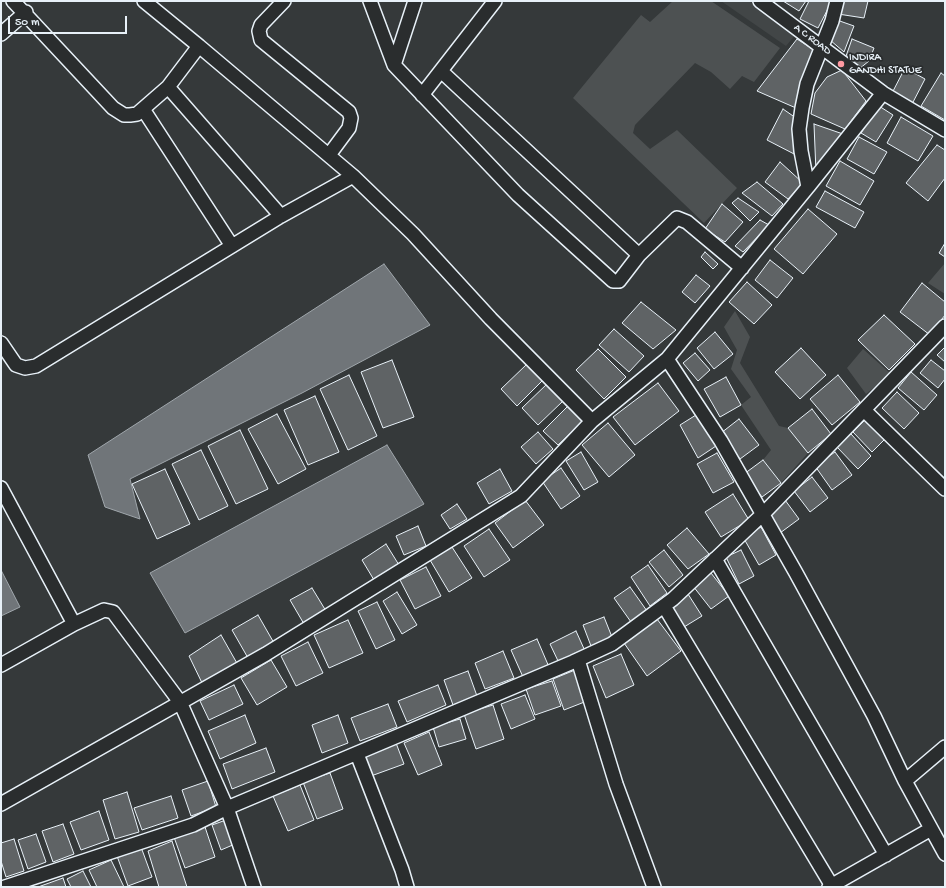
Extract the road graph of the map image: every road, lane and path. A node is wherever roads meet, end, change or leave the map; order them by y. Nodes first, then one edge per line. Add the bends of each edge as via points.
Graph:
1 (13, 1) edge
2 (144, 1) edge
3 (284, 1) edge
4 (370, 1) edge
5 (414, 1) edge
6 (495, 1) edge
7 (760, 1) edge
8 (837, 1) edge
9 (26, 12) junction
10 (1, 34) edge
11 (199, 46) junction
12 (822, 47) junction
13 (394, 65) junction
14 (441, 71) junction
15 (168, 87) junction
16 (883, 93) junction
17 (422, 94) junction
18 (143, 109) junction
19 (945, 130) edge
20 (329, 155) junction
21 (353, 176) junction
22 (808, 187) junction
23 (281, 216) junction
24 (232, 246) junction
25 (639, 255) junction
26 (742, 268) junction
27 (944, 328) edge
28 (1, 343) edge
29 (667, 359) junction
30 (864, 410) junction
31 (592, 421) junction
32 (1, 488) edge
33 (945, 489) edge
34 (763, 514) junction
35 (715, 559) junction
36 (664, 606) junction
37 (74, 624) junction
38 (578, 660) junction
39 (1, 665) edge
40 (180, 702) junction
41 (945, 747) edge
42 (357, 754) junction
43 (905, 781) junction
44 (1, 804) edge
45 (227, 808) junction
46 (931, 829) junction
47 (945, 854) edge
48 (886, 855) junction
49 (831, 886) edge
50 (5, 887) edge
51 (254, 887) edge
52 (407, 887) edge
53 (654, 887) edge

1 - 9 street
2 - 11 street
3 - 20 street via 261,25 260,40 352,118
4 - 13 street
5 - 13 street
6 - 14 street
7 - 12 street, A C ROAD
8 - 12 street
9 - 10 street
9 - 18 street via 113,108 124,115 137,114
11 - 15 street
11 - 20 street
12 - 16 street, A C ROAD
12 - 22 street via 807,84 800,129 801,151
13 - 17 street
14 - 17 street
14 - 25 street
15 - 18 street
15 - 23 street
16 - 19 street, A C ROAD
16 - 22 street
17 - 25 street via 518,195 610,279 619,281
18 - 24 street
20 - 21 street
21 - 23 street
21 - 31 street via 413,234 491,319
22 - 26 street
23 - 24 street
24 - 28 street via 36,366 25,368 16,365
25 - 26 street via 677,218 687,222
26 - 29 street
27 - 30 street
29 - 31 street
29 - 34 street via 721,441
30 - 33 street
30 - 34 street
31 - 40 street via 521,496 266,654
32 - 37 street
34 - 35 street
34 - 43 street via 874,716
35 - 36 street
35 - 48 street
36 - 38 street via 612,644
36 - 49 street
37 - 39 street
37 - 40 street via 104,610 112,612
38 - 42 street
38 - 53 street via 616,784
40 - 44 street
40 - 45 street
41 - 43 street
42 - 45 street
42 - 52 street
43 - 46 street
45 - 50 street via 193,825
45 - 51 street
46 - 47 street
46 - 48 street
48 - 49 street

